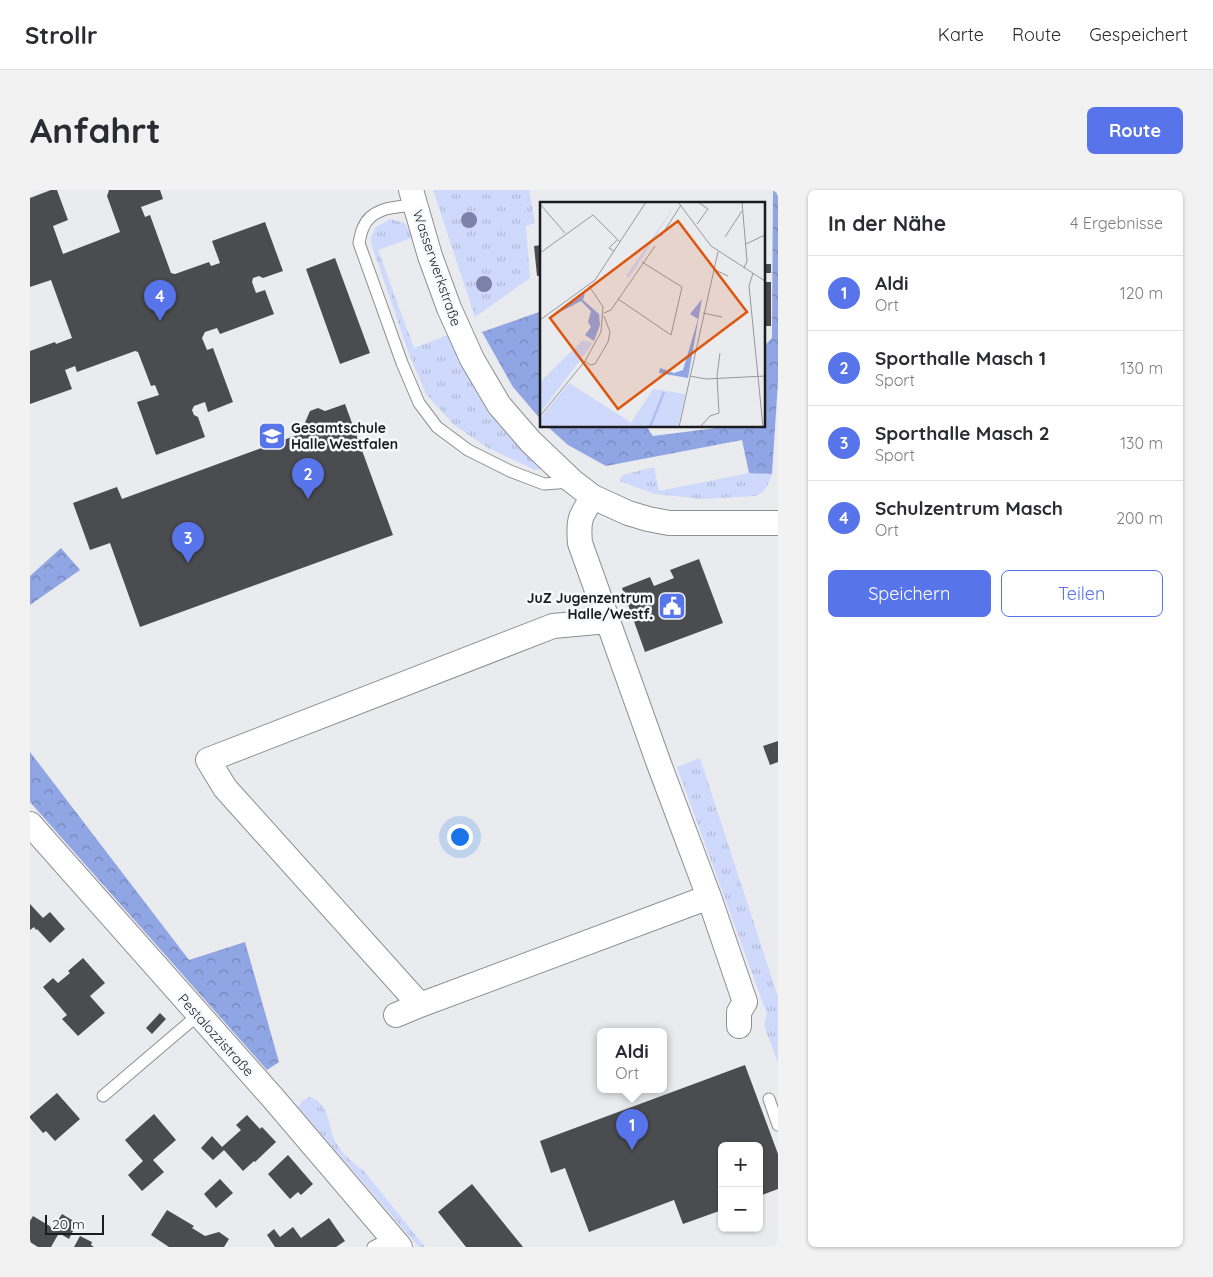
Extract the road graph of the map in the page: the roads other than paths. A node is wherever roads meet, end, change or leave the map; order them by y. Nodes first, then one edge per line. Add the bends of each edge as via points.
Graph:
1 (413, 198) edge
2 (572, 482) junction
3 (593, 497) junction
4 (778, 523) edge
5 (608, 621) junction
6 (30, 824) edge
7 (709, 897) junction
8 (420, 1005) junction
9 (198, 1015) junction
10 (396, 1015) dead end
11 (739, 1026) dead end
12 (103, 1096) dead end
13 (768, 1099) dead end
14 (778, 1125) edge
15 (388, 1244) edge

1 - 2 street, Wasserwerkstraße via 449,308 472,359 499,405
1 - 2 lane via 372,214 363,227 359,243 419,403 437,427 468,450 544,484
2 - 3 street, Wasserwerkstraße
3 - 4 street, Wasserwerkstraße via 628,513 669,523
3 - 5 street via 582,513 580,543
5 - 7 street
5 - 8 street via 552,626 208,760 225,788
6 - 9 street, Pestalozzistraße
7 - 8 street
7 - 11 street via 745,1002 739,1012
8 - 10 street
9 - 12 lane
9 - 15 street, Pestalozzistraße via 282,1109
13 - 14 lane

